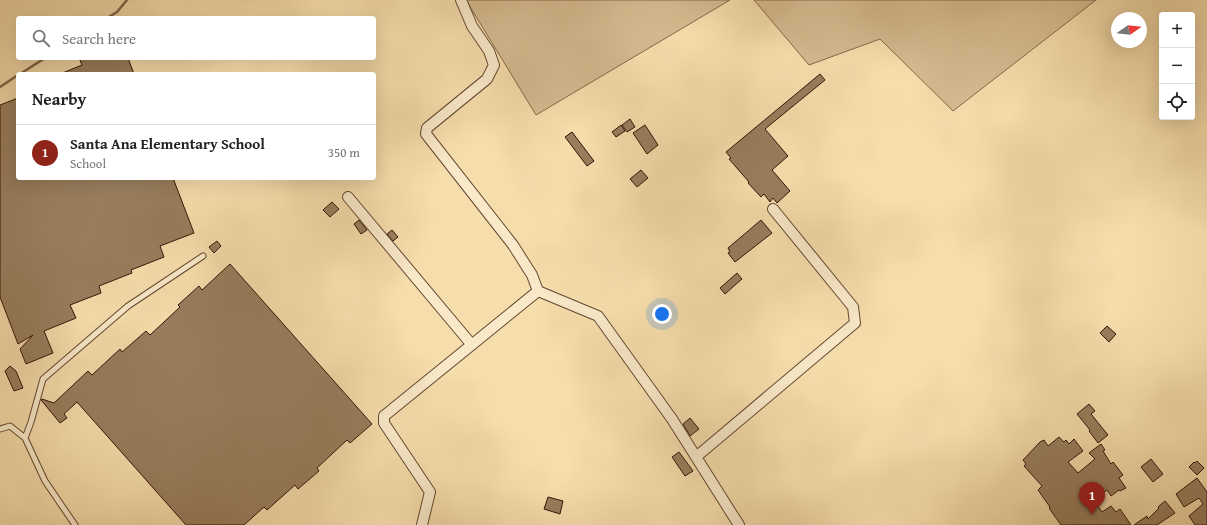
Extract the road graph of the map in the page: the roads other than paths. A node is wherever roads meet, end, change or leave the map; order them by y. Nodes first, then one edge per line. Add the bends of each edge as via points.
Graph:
1 (460, 0) edge
2 (348, 197) dead end
3 (772, 209) dead end
4 (203, 256) dead end
5 (538, 291) junction
6 (472, 345) junction
7 (0, 429) edge
8 (25, 438) junction
9 (696, 457) junction
10 (75, 525) edge
11 (422, 525) edge
12 (739, 525) edge

1 - 5 street via 472,26 489,51 494,65 487,79 427,128 426,134 513,245 532,275
2 - 6 street
3 - 9 street via 853,307 855,323
4 - 8 lane via 128,306 43,379
5 - 6 street
5 - 9 street via 598,316
6 - 11 street via 384,416 384,422 430,492
7 - 8 lane via 10,426
8 - 10 lane via 45,481
9 - 12 street

